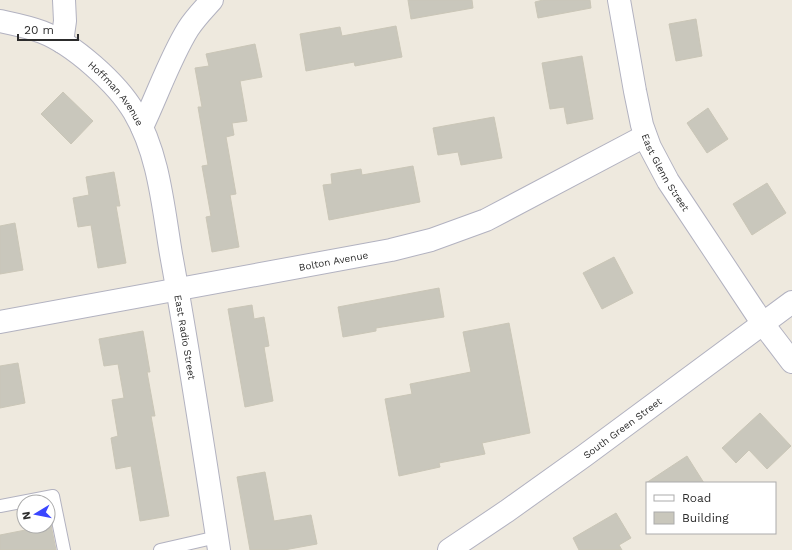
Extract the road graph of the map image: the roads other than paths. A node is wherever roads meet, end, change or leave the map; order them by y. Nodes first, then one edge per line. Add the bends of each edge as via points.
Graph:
1 (64, 0) edge
2 (212, 0) edge
3 (619, 0) edge
4 (0, 21) edge
5 (62, 42) junction
6 (142, 127) junction
7 (645, 136) junction
8 (178, 289) junction
9 (792, 302) edge
10 (0, 322) edge
11 (763, 324) junction
12 (792, 362) edge
13 (0, 506) edge
14 (218, 544) edge
15 (64, 550) edge
16 (160, 550) edge
17 (449, 550) edge

1 - 5 street
2 - 6 street, Hoffman Avenue via 188,30
3 - 7 street, East Glenn Street
4 - 5 street, Hoffman Avenue via 41,32
5 - 6 street, Hoffman Avenue via 100,72 133,111
6 - 8 street, East Radio Street via 152,152
7 - 8 street, Bolton Avenue via 501,213 450,234 391,250
7 - 11 street, East Glenn Street via 664,175
8 - 10 street, Bolton Avenue
8 - 14 street, East Radio Street
9 - 11 street, South Green Street
11 - 12 street, East Glenn Street
11 - 17 street, South Green Street via 584,456
13 - 15 lane via 53,496
14 - 16 lane

